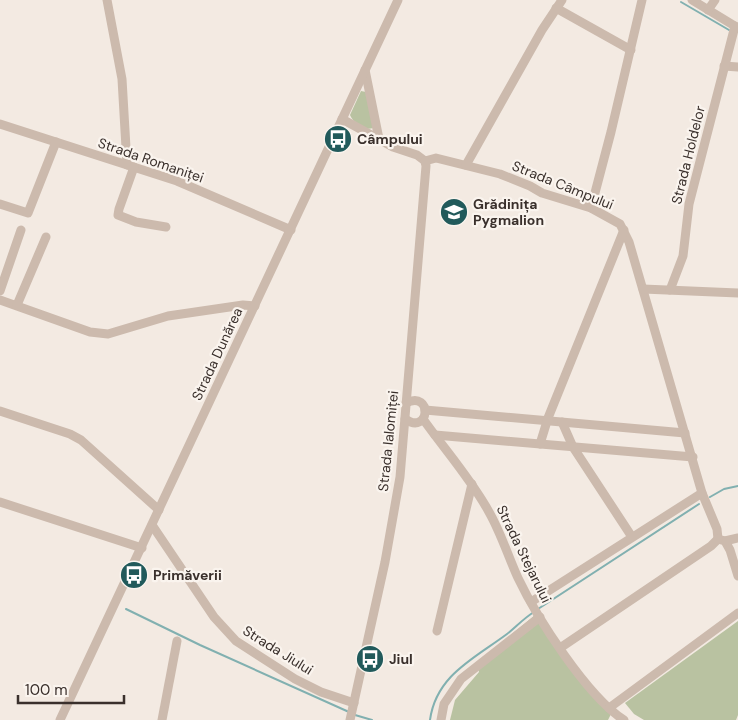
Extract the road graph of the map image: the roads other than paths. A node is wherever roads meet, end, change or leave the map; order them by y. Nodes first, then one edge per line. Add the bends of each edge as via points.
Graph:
1 (107, 0) edge
2 (398, 0) edge
3 (562, 0) edge
4 (642, 0) edge
5 (692, 0) edge
6 (716, 0) edge
7 (556, 8) junction
8 (708, 10) junction
9 (736, 27) edge
10 (631, 50) junction
11 (724, 66) junction
12 (738, 67) edge
13 (365, 70) junction
14 (342, 119) junction
15 (0, 124) edge
16 (379, 139) junction
17 (56, 142) junction
18 (424, 161) junction
19 (466, 165) junction
20 (131, 166) junction
21 (0, 204) edge
22 (590, 208) junction
23 (166, 228) dead end
24 (21, 230) dead end
25 (291, 230) junction
26 (624, 230) junction
27 (46, 237) dead end
28 (643, 289) junction
29 (670, 290) junction
30 (0, 291) edge
31 (738, 293) edge
32 (0, 300) edge
33 (17, 305) junction
34 (256, 306) junction
35 (406, 404) junction
36 (0, 411) edge
37 (424, 414) junction
38 (405, 419) junction
39 (547, 421) junction
40 (562, 422) junction
41 (685, 433) junction
42 (435, 435) junction
43 (540, 444) junction
44 (572, 447) junction
45 (692, 457) junction
46 (472, 484) junction
47 (702, 493) junction
48 (0, 502) edge
49 (159, 510) junction
50 (152, 525) junction
51 (632, 537) junction
52 (738, 538) edge
53 (722, 540) junction
54 (142, 548) junction
55 (738, 576) edge
56 (532, 604) junction
57 (738, 613) edge
58 (539, 616) junction
59 (437, 631) dead end
60 (176, 641) dead end
61 (560, 648) junction
62 (609, 708) junction
63 (352, 712) edge
64 (60, 720) edge
65 (162, 720) edge
66 (441, 720) edge
67 (624, 720) edge

1 - 20 street via 122,79
2 - 13 street, Strada Dunărea
3 - 7 street
4 - 10 street
5 - 8 street
6 - 8 street
7 - 10 street
7 - 19 street
8 - 9 street
9 - 11 street, Strada Holdelor
10 - 22 street
11 - 12 street
11 - 29 street, Strada Holdelor via 689,204 683,256
13 - 14 street, Strada Dunărea
13 - 16 street
14 - 16 street, Strada Câmpului
14 - 25 street, Strada Dunărea
15 - 17 street, Strada Romaniței
16 - 18 street, Strada Câmpului via 422,157
17 - 20 street, Strada Romaniței
17 - 21 street via 28,213
18 - 19 street, Strada Câmpului via 436,158
18 - 35 street, Strada Ialomiței
19 - 22 street, Strada Câmpului via 500,174 542,193
20 - 23 street via 118,215
20 - 25 street, Strada Romaniței via 177,180
22 - 26 street, Strada Câmpului via 620,224
24 - 30 street
25 - 34 street, Strada Dunărea
26 - 28 street
26 - 39 street
27 - 33 street
28 - 29 street
28 - 41 street
29 - 31 street
32 - 33 street
33 - 34 street via 102,334 168,316
34 - 49 street, Strada Dunărea
35 - 37 street via 418,401 423,404
35 - 38 street, Strada Ialomiței
36 - 49 street via 81,440
37 - 38 street via 417,423
37 - 39 street
37 - 42 street, Strada Stejarului
38 - 63 street, Strada Ialomiței via 396,502
39 - 40 street
39 - 43 street
40 - 41 street
40 - 44 street
41 - 45 street
42 - 43 street
42 - 46 street, Strada Stejarului
43 - 44 street
44 - 45 street
44 - 51 street
45 - 47 street
46 - 56 street, Strada Stejarului via 490,514
46 - 59 street
47 - 51 street
47 - 53 street
48 - 54 street
49 - 50 street, Strada Dunărea
50 - 54 street, Strada Dunărea
50 - 63 street, Strada Jiului via 214,617 236,641
51 - 56 street
52 - 53 street
53 - 55 street via 730,550
53 - 61 street
54 - 64 street, Strada Dunărea
56 - 58 street, Strada Stejarului
57 - 62 street
58 - 61 street, Strada Stejarului
58 - 66 street via 461,678 444,704
60 - 65 street
61 - 62 street, Strada Stejarului
62 - 67 street, Strada Stejarului

